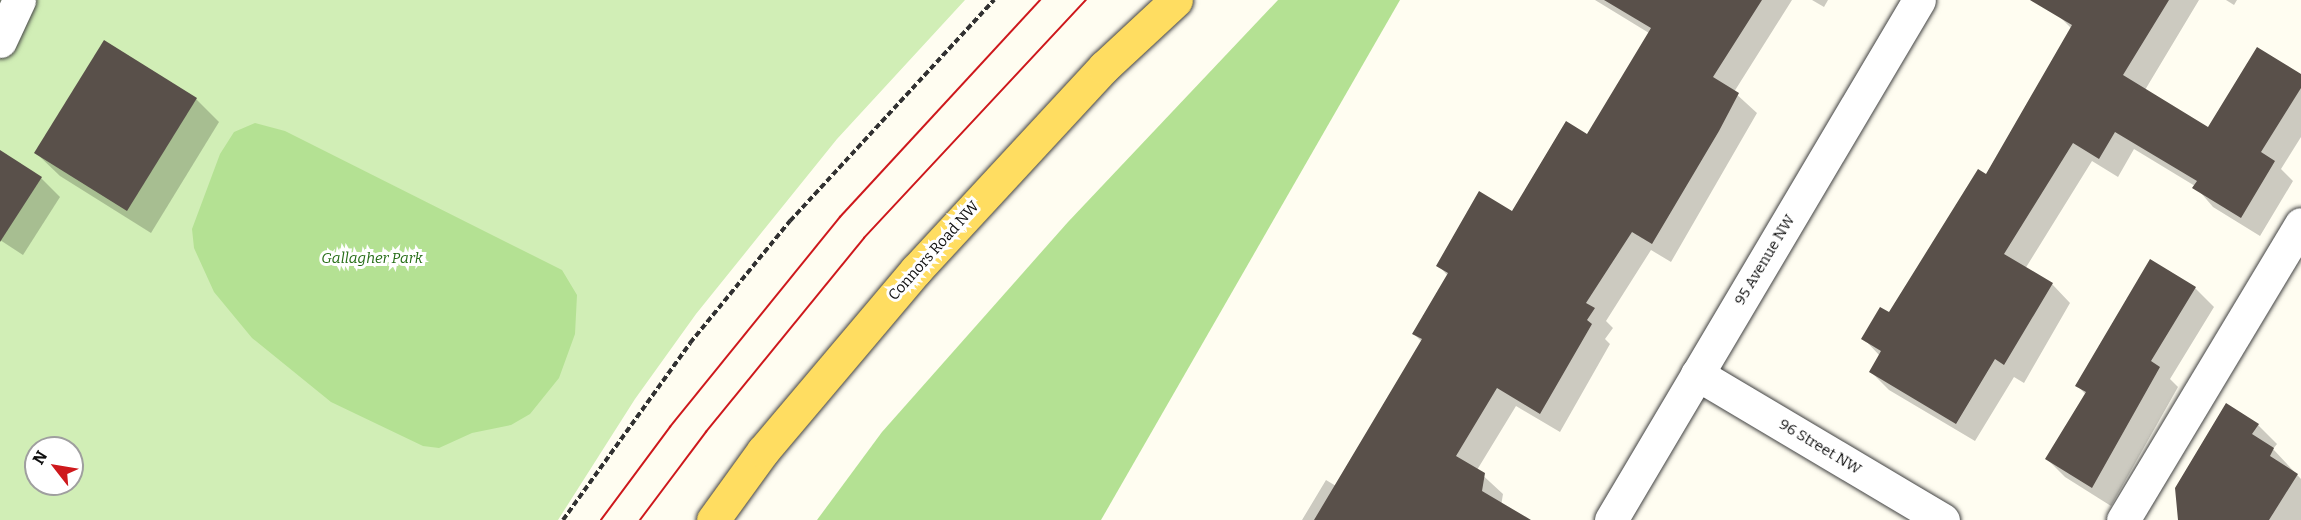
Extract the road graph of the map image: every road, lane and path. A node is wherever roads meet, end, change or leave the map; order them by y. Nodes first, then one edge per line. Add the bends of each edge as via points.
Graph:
1 (20, 0) edge
2 (994, 0) edge
3 (1176, 0) edge
4 (1919, 0) edge
5 (0, 41) edge
6 (2301, 224) edge
7 (1697, 374) junction
8 (563, 520) edge
9 (713, 520) edge
10 (1611, 520) edge
11 (1943, 520) edge
12 (2123, 520) edge

1 - 5 street
2 - 8 path via 790,221 690,343
3 - 9 main road, Connors Road NW via 1104,67 916,270 763,451
4 - 7 street, 95 Avenue NW
6 - 12 street
7 - 10 street, 95 Avenue NW
7 - 11 street, 96 Street NW

